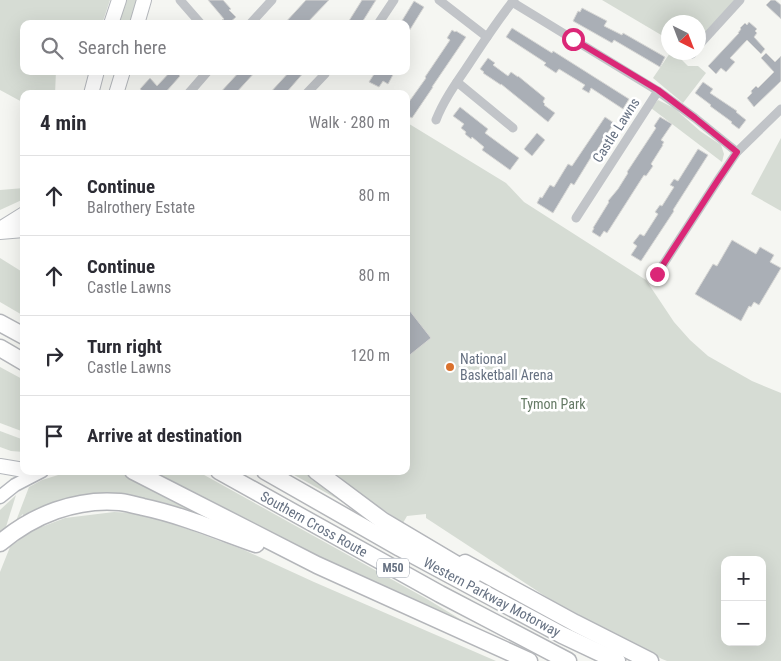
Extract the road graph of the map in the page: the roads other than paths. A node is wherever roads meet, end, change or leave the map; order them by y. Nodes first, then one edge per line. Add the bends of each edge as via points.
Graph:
1 (119, 0) edge
2 (144, 0) edge
3 (180, 0) edge
4 (272, 0) edge
5 (394, 0) edge
6 (439, 0) edge
7 (740, 0) edge
8 (513, 1) edge
9 (112, 20) edge
10 (138, 20) edge
11 (198, 20) edge
12 (254, 20) edge
13 (381, 20) edge
14 (487, 37) junction
15 (706, 37) edge
16 (96, 75) edge
17 (122, 75) edge
18 (205, 75) edge
19 (324, 75) edge
20 (457, 82) junction
21 (92, 90) edge
22 (117, 90) edge
23 (191, 90) edge
24 (310, 90) edge
25 (658, 90) junction
26 (781, 109) edge
27 (436, 120) dead end
28 (513, 128) dead end
29 (737, 152) junction
30 (20, 217) edge
31 (576, 218) dead end
32 (20, 230) edge
33 (0, 231) edge
34 (657, 274) dead end
35 (0, 323) edge
36 (20, 334) edge
37 (0, 348) edge
38 (20, 360) edge
39 (0, 466) edge
40 (20, 469) edge
41 (34, 475) edge
42 (141, 475) edge
43 (226, 475) edge
44 (272, 475) edge
45 (321, 475) edge
46 (0, 497) edge
47 (354, 500) junction
48 (0, 543) edge
49 (317, 565) junction
50 (614, 659) edge
51 (530, 661) edge
52 (568, 661) edge
53 (650, 661) edge

1 - 9 main road
2 - 10 main road
3 - 11 street
4 - 12 street
5 - 13 street
6 - 14 street
7 - 15 street
8 - 14 street
8 - 25 street
14 - 20 street
16 - 21 main road
17 - 22 main road
18 - 23 street
19 - 24 street
20 - 27 street
20 - 28 street
25 - 29 street, Castle Lawns
25 - 31 street, Castle Lawns
26 - 29 street
29 - 34 street
30 - 33 main road
32 - 33 main road
35 - 36 highway
37 - 38 highway
39 - 40 main road
41 - 46 main road
42 - 49 highway, M50
43 - 52 highway, Southern Cross Route / M50
44 - 50 highway, Western Parkway Motorway / M50 via 417,557 562,635
45 - 47 highway, M50
47 - 50 highway, M50 via 390,525
47 - 53 highway, M50
48 - 49 highway, M50 via 22,526 55,510 96,502 121,502 164,511
49 - 51 highway, M50

